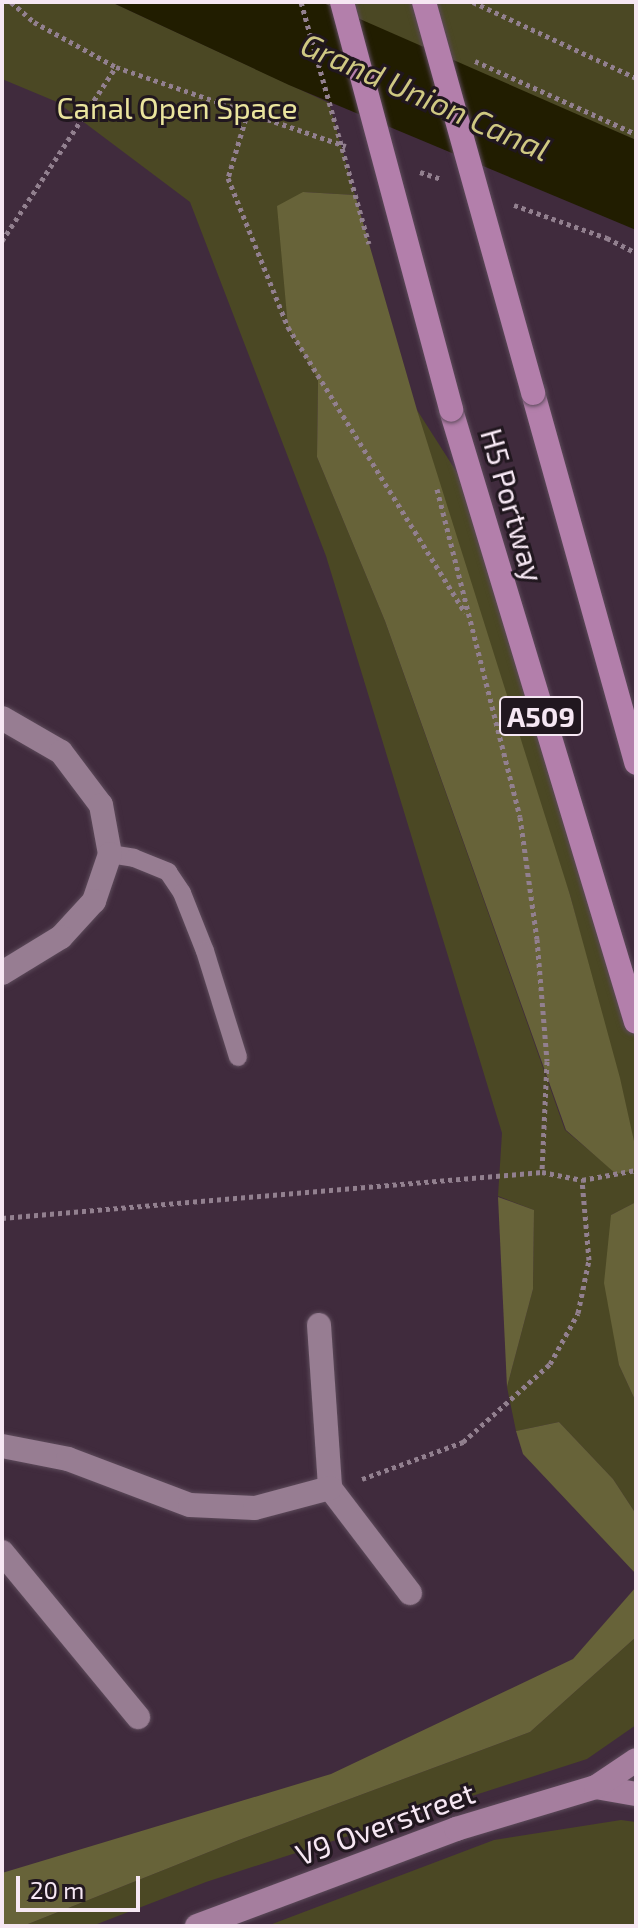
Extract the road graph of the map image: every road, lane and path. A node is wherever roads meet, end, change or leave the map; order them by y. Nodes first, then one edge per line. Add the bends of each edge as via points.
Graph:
1 (11, 2) edge
2 (301, 2) edge
3 (342, 2) edge
4 (424, 2) edge
5 (473, 2) edge
6 (473, 61) dead end
7 (116, 67) junction
8 (636, 78) edge
9 (248, 111) junction
10 (636, 134) edge
11 (352, 148) dead end
12 (412, 169) dead end
13 (442, 180) dead end
14 (502, 201) dead end
15 (2, 241) edge
16 (636, 253) edge
17 (373, 257) dead end
18 (435, 484) dead end
19 (468, 617) junction
20 (2, 718) edge
21 (636, 763) edge
22 (110, 854) junction
23 (2, 973) edge
24 (636, 1022) edge
25 (238, 1057) dead end
26 (636, 1170) edge
27 (542, 1172) junction
28 (582, 1180) junction
29 (2, 1218) edge
30 (319, 1325) dead end
31 (2, 1446) edge
32 (330, 1488) junction
33 (2, 1552) edge
34 (410, 1593) dead end
35 (138, 1717) dead end
36 (636, 1760) edge
37 (596, 1787) junction
38 (636, 1794) edge
39 (197, 1926) edge

1 - 7 path via 34,22
2 - 17 path, bridge
3 - 24 main road, H5 Portway / A509, bridge via 451,410
4 - 21 main road, H5 Portway / A509, bridge
5 - 8 path
6 - 10 path
7 - 9 path
7 - 15 path
9 - 11 path
9 - 19 path via 228,178 288,327
12 - 13 path
14 - 16 path
18 - 19 path
19 - 27 path via 520,817 535,923 547,1061
20 - 22 street via 61,752 101,805
22 - 23 street via 94,901 61,937
22 - 25 lane via 168,872 182,893
26 - 28 path
27 - 28 path
27 - 29 path
28 - 32 path via 589,1260 578,1313 550,1364 463,1442
30 - 32 street
31 - 32 street via 68,1459 190,1505 255,1508
32 - 34 street
33 - 35 street
36 - 37 street, V9 Overstreet
37 - 38 street, V9 Overstreet
37 - 39 street, V9 Overstreet via 456,1829

